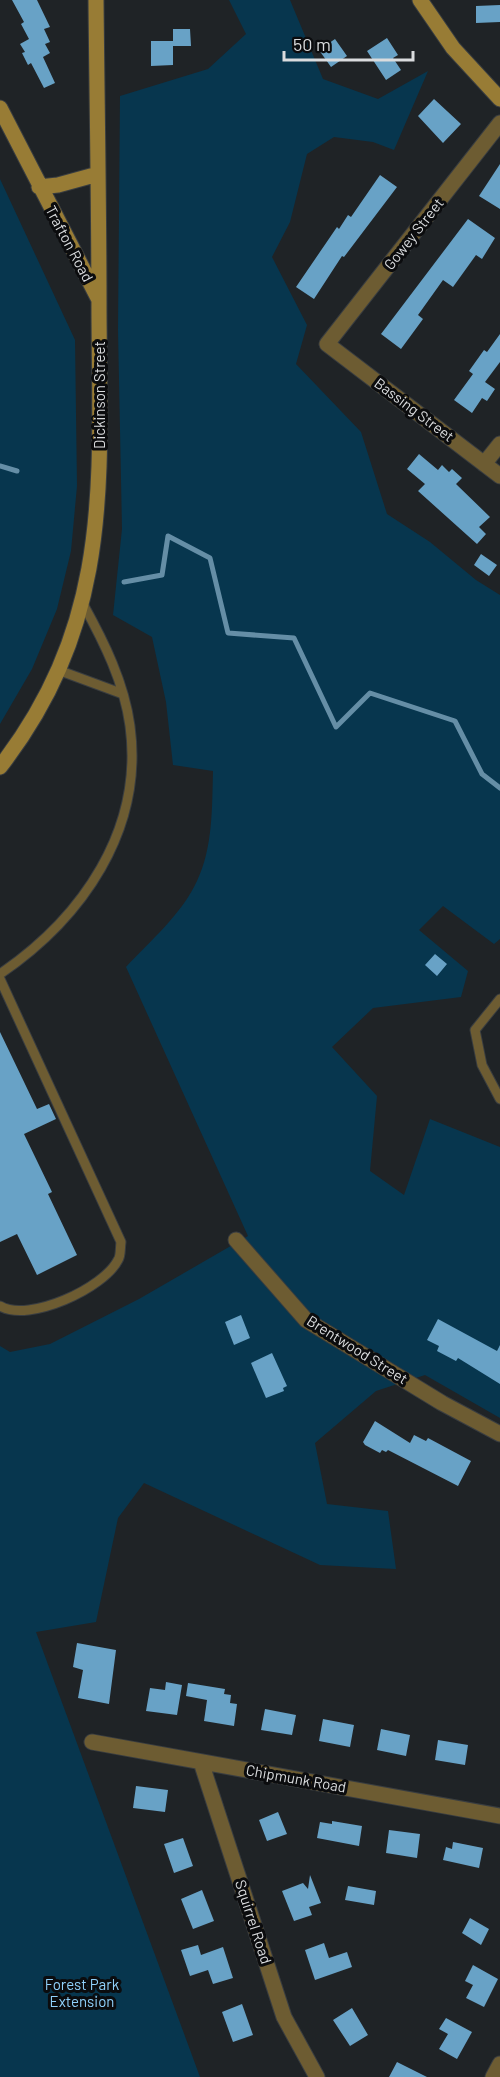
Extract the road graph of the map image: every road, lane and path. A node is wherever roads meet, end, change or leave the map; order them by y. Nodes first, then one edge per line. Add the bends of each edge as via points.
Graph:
1 (96, 0) edge
2 (420, 0) edge
3 (500, 99) edge
4 (0, 108) edge
5 (500, 123) edge
6 (98, 174) junction
7 (39, 188) junction
8 (99, 301) junction
9 (327, 344) joint
10 (500, 444) edge
11 (484, 464) junction
12 (500, 476) edge
13 (83, 603) junction
14 (58, 670) junction
15 (123, 694) junction
16 (0, 767) edge
17 (0, 974) edge
18 (0, 979) edge
19 (500, 999) edge
20 (500, 1100) edge
21 (236, 1240) dead end
22 (0, 1306) edge
23 (500, 1434) edge
24 (92, 1742) dead end
25 (201, 1762) junction
26 (500, 1815) edge
27 (500, 2064) edge
28 (317, 2077) edge
29 (493, 2077) edge

1 - 6 main road, Dickinson Street
2 - 3 main road via 453,48
4 - 7 main road, Trafton Road
5 - 9 street, Gowey Street
6 - 7 main road, Trafton Road
6 - 8 main road, Dickinson Street
7 - 8 main road, Trafton Road
8 - 13 main road, Dickinson Street via 99,486 93,557
9 - 11 street, Bassing Street
10 - 11 street
11 - 12 street, Bassing Street
13 - 14 main road, Dickinson Street
13 - 15 lane
14 - 15 lane
14 - 16 main road, Dickinson Street via 37,715
15 - 17 lane via 130,725 132,778 118,835 96,879 65,920
18 - 22 lane via 121,1242 119,1260 103,1279 54,1305 27,1310
19 - 20 lane via 475,1030 482,1065
21 - 23 street, Brentwood Street via 306,1320
24 - 25 street, Chipmunk Road
25 - 26 street, Chipmunk Road
25 - 28 street, Squirrel Road via 285,2017
27 - 29 street

